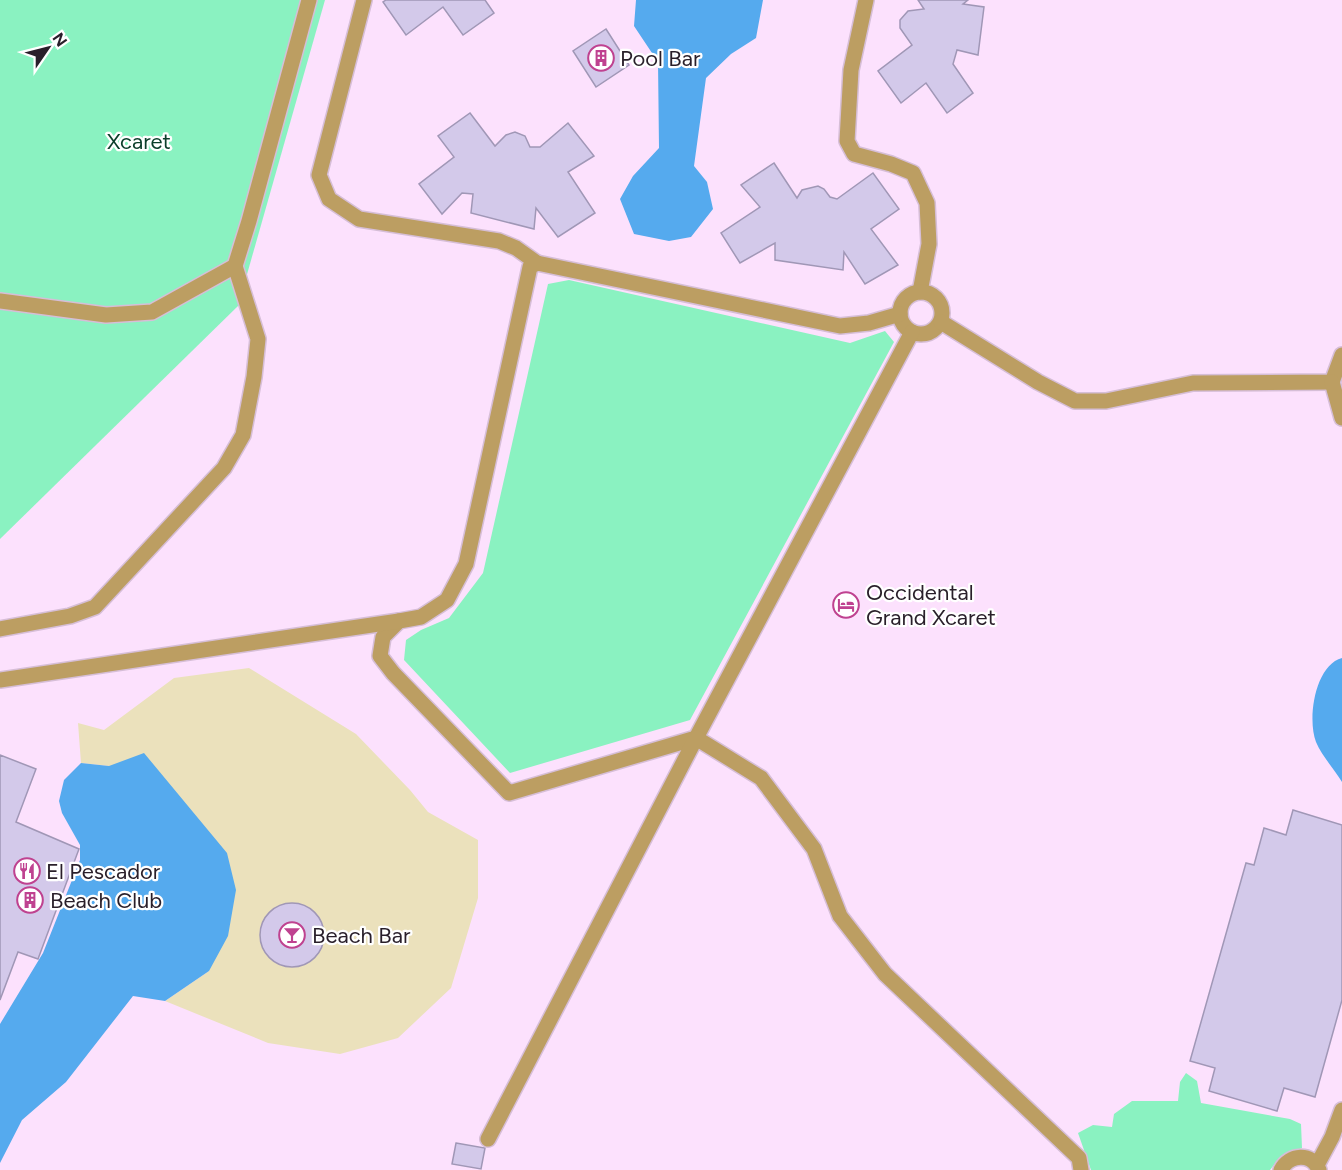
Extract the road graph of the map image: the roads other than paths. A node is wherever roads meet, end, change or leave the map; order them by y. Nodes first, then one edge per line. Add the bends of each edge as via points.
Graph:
1 (309, 0) edge
2 (364, 0) edge
3 (866, 0) edge
4 (537, 263) junction
5 (235, 266) junction
6 (920, 292) junction
7 (0, 301) edge
8 (900, 314) junction
9 (941, 322) junction
10 (912, 332) junction
11 (1342, 355) edge
12 (1332, 382) junction
13 (1342, 418) edge
14 (399, 621) junction
15 (0, 629) edge
16 (0, 680) edge
17 (696, 738) junction
18 (1342, 1110) edge
19 (488, 1139) dead end
20 (1318, 1168) edge
21 (1081, 1170) edge
22 (1281, 1170) edge

1 - 5 lane
2 - 4 lane via 319,175 329,199 359,219 499,241
3 - 6 lane via 851,70 848,141 854,154 913,173 927,203 929,244
4 - 8 lane via 840,326
4 - 14 lane via 530,267 466,564 447,600 421,617
5 - 7 lane via 153,312 106,315
5 - 15 lane via 258,339 243,435 224,468 95,607 70,616
6 - 8 lane via 905,300
6 - 9 lane via 936,297 941,304
8 - 10 lane
9 - 10 lane via 929,333
9 - 12 lane via 1075,401 1106,401 1194,383
10 - 17 lane
11 - 12 lane
12 - 13 lane
14 - 16 lane
14 - 17 lane via 383,637 380,656 509,793
17 - 19 lane
17 - 21 lane via 761,778 814,849 840,915 885,974 1079,1158
18 - 20 lane
20 - 22 lane via 1311,1160 1295,1157

